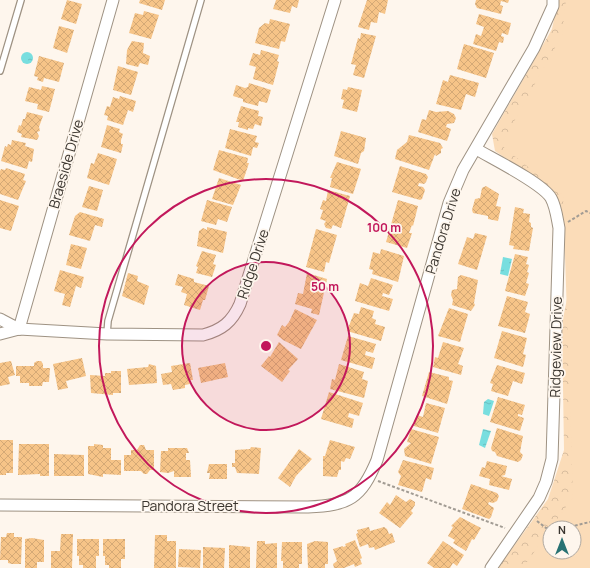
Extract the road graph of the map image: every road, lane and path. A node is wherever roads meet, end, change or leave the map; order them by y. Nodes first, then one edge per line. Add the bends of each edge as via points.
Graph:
1 (21, 0) edge
2 (113, 0) edge
3 (201, 0) edge
4 (336, 0) edge
5 (553, 0) edge
6 (0, 71) edge
7 (476, 149) junction
8 (590, 213) edge
9 (559, 228) junction
10 (0, 318) edge
11 (19, 329) junction
12 (0, 334) edge
13 (107, 334) junction
14 (372, 479) junction
15 (0, 505) edge
16 (528, 514) junction
17 (542, 525) edge
18 (506, 528) dead end
19 (491, 568) edge

1 - 6 lane
2 - 11 street, Braeside Drive
3 - 13 lane via 108,321
4 - 13 street, Ridge Drive via 243,297 235,315 217,332 203,335
5 - 7 street, Pandora Drive via 554,6 534,48
7 - 9 street, Ridgeview Drive via 535,184 550,198
7 - 14 street, Pandora Drive via 463,170 449,204
8 - 9 path via 586,211
9 - 16 street, Ridgeview Drive via 552,459 546,482
10 - 11 street, Ridge Drive
11 - 12 street, Ridge Drive
11 - 13 street, Ridge Drive
14 - 15 street, Pandora Street via 353,497 330,506
14 - 18 path
16 - 17 path
16 - 19 street, Ridgeview Drive

